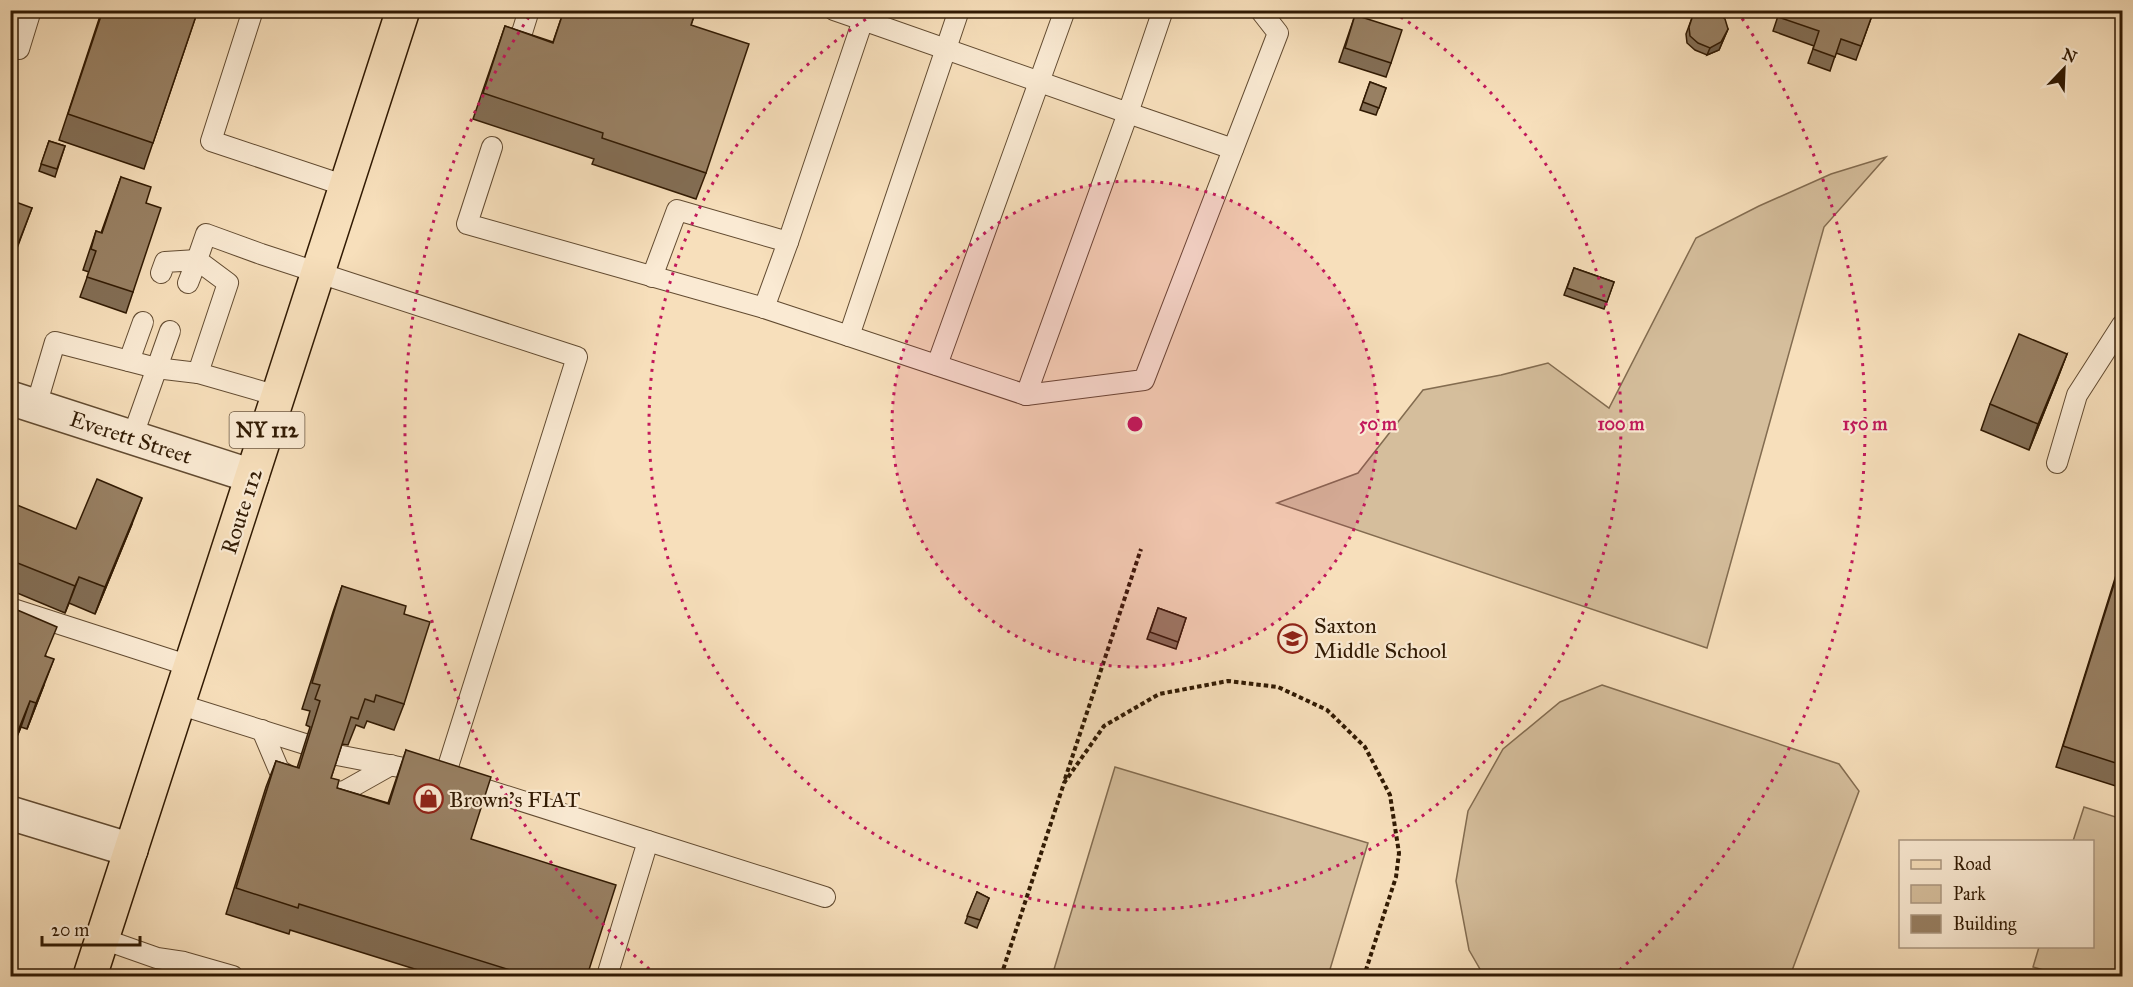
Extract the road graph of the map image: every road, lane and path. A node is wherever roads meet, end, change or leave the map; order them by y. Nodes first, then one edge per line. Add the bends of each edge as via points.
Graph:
1 (31, 10) edge
2 (253, 10) edge
3 (403, 10) edge
4 (529, 10) edge
5 (834, 10) edge
6 (959, 10) edge
7 (1065, 10) edge
8 (1163, 10) edge
9 (1260, 10) edge
10 (864, 15) edge
11 (520, 39) edge
12 (19, 49) dead end
13 (946, 49) junction
14 (1040, 82) junction
15 (1128, 113) junction
16 (492, 147) dead end
17 (1233, 149) junction
18 (346, 186) junction
19 (788, 242) junction
20 (197, 260) junction
21 (318, 272) junction
22 (161, 273) dead end
23 (652, 277) junction
24 (188, 283) dead end
25 (764, 308) junction
26 (143, 322) dead end
27 (2122, 325) edge
28 (170, 331) dead end
29 (849, 336) junction
30 (129, 362) junction
31 (937, 365) junction
32 (156, 368) junction
33 (198, 373) junction
34 (278, 396) junction
35 (1026, 396) junction
36 (23, 402) edge
37 (132, 438) junction
38 (2057, 463) dead end
39 (252, 476) junction
40 (1141, 549) dead end
41 (10, 608) edge
42 (190, 666) junction
43 (178, 704) junction
44 (262, 730) junction
45 (305, 744) edge
46 (337, 755) edge
47 (391, 765) junction
48 (444, 776) junction
49 (294, 779) edge
50 (1064, 783) junction
51 (327, 790) edge
52 (10, 813) edge
53 (648, 841) junction
54 (131, 850) junction
55 (825, 897) dead end
56 (103, 939) junction
57 (90, 976) edge
58 (233, 976) edge
59 (607, 976) edge
60 (1000, 976) edge
61 (1364, 976) edge

1 - 12 lane
2 - 18 lane via 211,141
3 - 18 main road, Route 112 / NY 112
4 - 11 lane
5 - 10 lane
6 - 13 lane
7 - 14 lane
8 - 15 lane
9 - 17 lane via 1278,33
10 - 13 lane
10 - 19 lane
13 - 14 lane
13 - 29 lane
14 - 15 lane
14 - 31 lane
15 - 17 lane
15 - 35 lane
16 - 23 lane via 467,224
17 - 35 lane via 1144,380
18 - 21 main road, Route 112 / NY 112
19 - 23 lane via 677,210
19 - 25 lane
20 - 21 lane via 206,234
20 - 22 lane via 165,262
20 - 24 lane
20 - 33 lane via 228,283
21 - 34 main road, Route 112 / NY 112
21 - 48 lane via 577,357
23 - 25 lane
25 - 29 lane
26 - 30 lane
27 - 38 lane via 2077,395
28 - 32 lane
29 - 31 lane
30 - 32 lane
30 - 36 lane via 56,342
31 - 35 lane
32 - 33 lane
32 - 37 lane
33 - 34 lane
34 - 39 main road, Route 112 / NY 112
36 - 37 street, Everett Street
37 - 39 street, Everett Street
39 - 42 main road, Route 112 / NY 112
40 - 50 path
41 - 42 lane
42 - 43 main road, Route 112 / NY 112
43 - 44 lane
43 - 54 main road, Route 112 / NY 112
44 - 45 lane
44 - 49 lane via 279,770
46 - 47 lane
47 - 48 lane
47 - 51 lane via 344,792
48 - 53 lane
50 - 60 path
50 - 61 path via 1104,726 1159,694 1228,681 1278,687 1327,710 1365,747 1390,795 1399,853 1396,877
52 - 54 street
53 - 55 lane
53 - 59 lane
54 - 56 main road, Route 112 / NY 112
56 - 57 main road, Route 112 / NY 112
56 - 58 lane via 157,958

